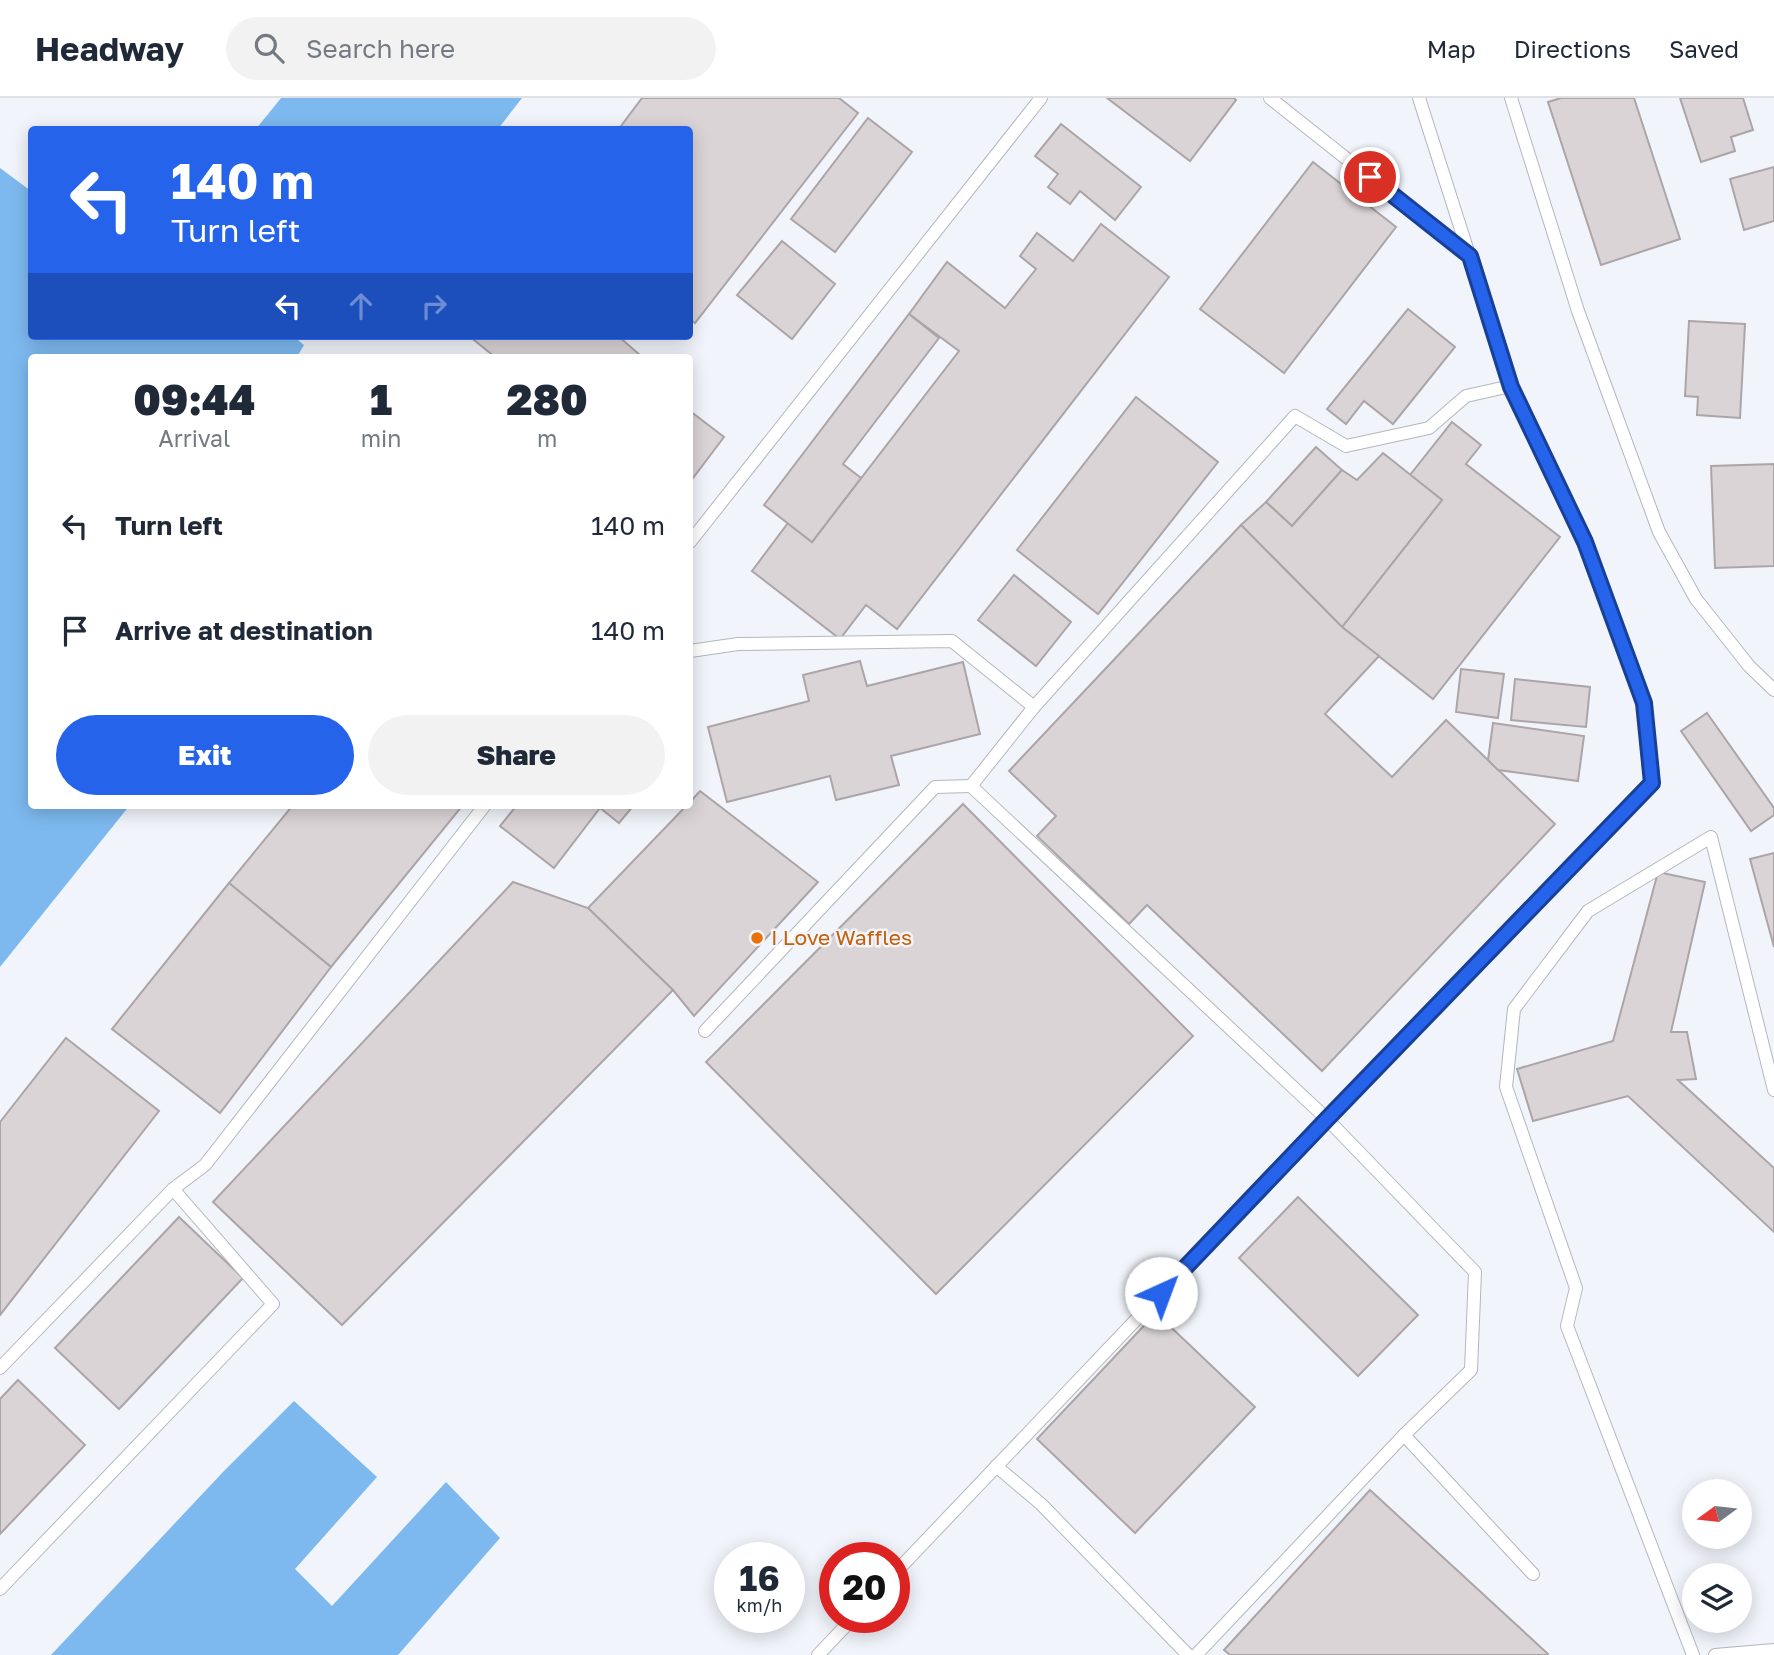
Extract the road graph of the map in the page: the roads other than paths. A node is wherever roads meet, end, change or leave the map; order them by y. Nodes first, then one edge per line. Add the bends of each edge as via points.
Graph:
1 (1041, 98) edge
2 (1270, 98) edge
3 (1419, 98) edge
4 (1511, 98) edge
5 (1470, 256) junction
6 (1511, 387) junction
7 (693, 538) edge
8 (693, 651) edge
9 (1774, 690) edge
10 (1034, 707) junction
11 (971, 786) junction
12 (482, 809) edge
13 (705, 1031) dead end
14 (1774, 1090) edge
15 (1327, 1119) junction
16 (173, 1189) junction
17 (0, 1368) edge
18 (1404, 1435) junction
19 (996, 1466) junction
20 (910, 1557) edge
21 (1532, 1574) dead end
22 (0, 1588) edge
23 (839, 1633) edge
24 (1774, 1650) edge
25 (818, 1655) edge
26 (1188, 1655) edge
27 (1196, 1655) edge
28 (1693, 1655) edge
29 (1715, 1655) edge

1 - 7 lane
2 - 5 lane
3 - 5 lane
4 - 9 lane via 1578,311 1659,532 1696,599
5 - 6 lane
6 - 10 lane via 1466,396 1429,428 1346,446 1295,416
6 - 15 lane via 1585,542 1640,691 1652,783
8 - 10 lane via 738,644 952,641
10 - 11 lane
11 - 13 lane via 935,787
11 - 15 lane
12 - 16 lane via 205,1165
14 - 28 lane via 1712,837 1588,911 1514,1009 1506,1087 1576,1288 1567,1326
15 - 18 lane via 1475,1272 1471,1370
15 - 19 lane
16 - 17 lane
16 - 22 lane via 273,1304
18 - 21 lane
18 - 27 lane
19 - 20 lane
19 - 26 lane via 1041,1504
23 - 25 lane
24 - 29 lane

